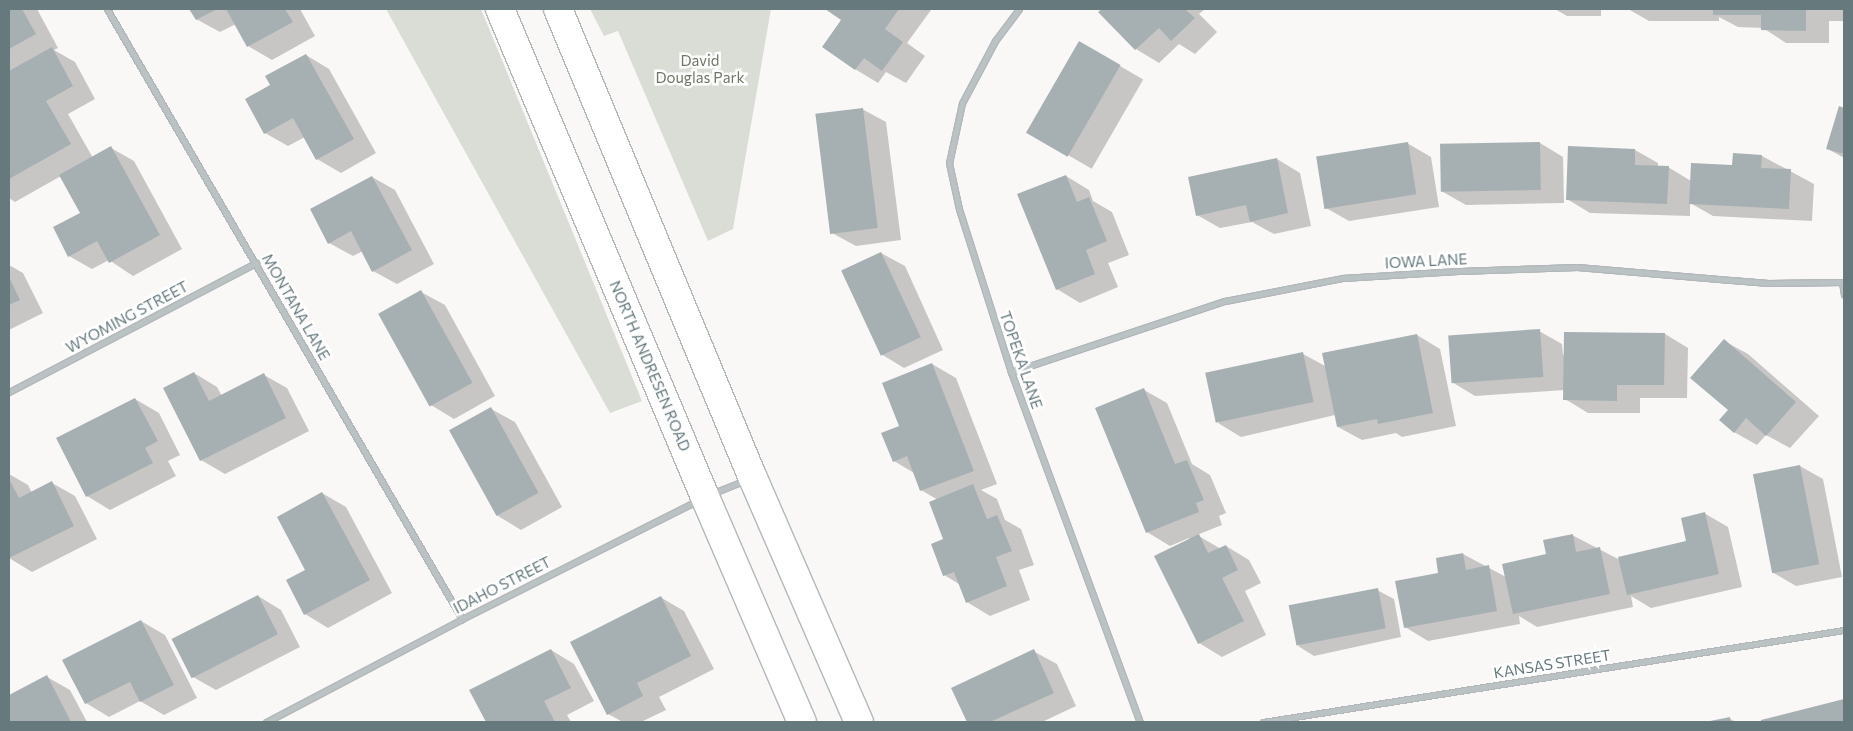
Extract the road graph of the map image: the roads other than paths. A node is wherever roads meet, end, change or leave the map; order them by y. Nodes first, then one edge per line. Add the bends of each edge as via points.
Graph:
1 (107, 9) edge
2 (500, 9) edge
3 (558, 9) edge
4 (1019, 9) edge
5 (256, 263) junction
6 (1844, 295) edge
7 (1011, 372) junction
8 (9, 392) edge
9 (752, 476) junction
10 (705, 497) junction
11 (462, 619) junction
12 (1844, 630) edge
13 (266, 722) edge
14 (802, 722) edge
15 (859, 722) edge
16 (1140, 722) edge
17 (1264, 722) edge

1 - 5 street, MONTANA LANE
2 - 10 main road, NORTH ANDRESEN ROAD
3 - 9 main road
4 - 7 street, TOPEKA LANE via 995,41 962,103 949,163 959,209
5 - 8 street, WYOMING STREET
5 - 11 street, MONTANA LANE
6 - 7 street, IOWA LANE via 1842,282 1768,283 1577,267 1342,278 1225,301
7 - 16 street, TOPEKA LANE
9 - 10 street, IDAHO STREET
9 - 15 main road
10 - 11 street, IDAHO STREET
10 - 14 main road, NORTH ANDRESEN ROAD
11 - 13 street, IDAHO STREET
12 - 17 street, KANSAS STREET

